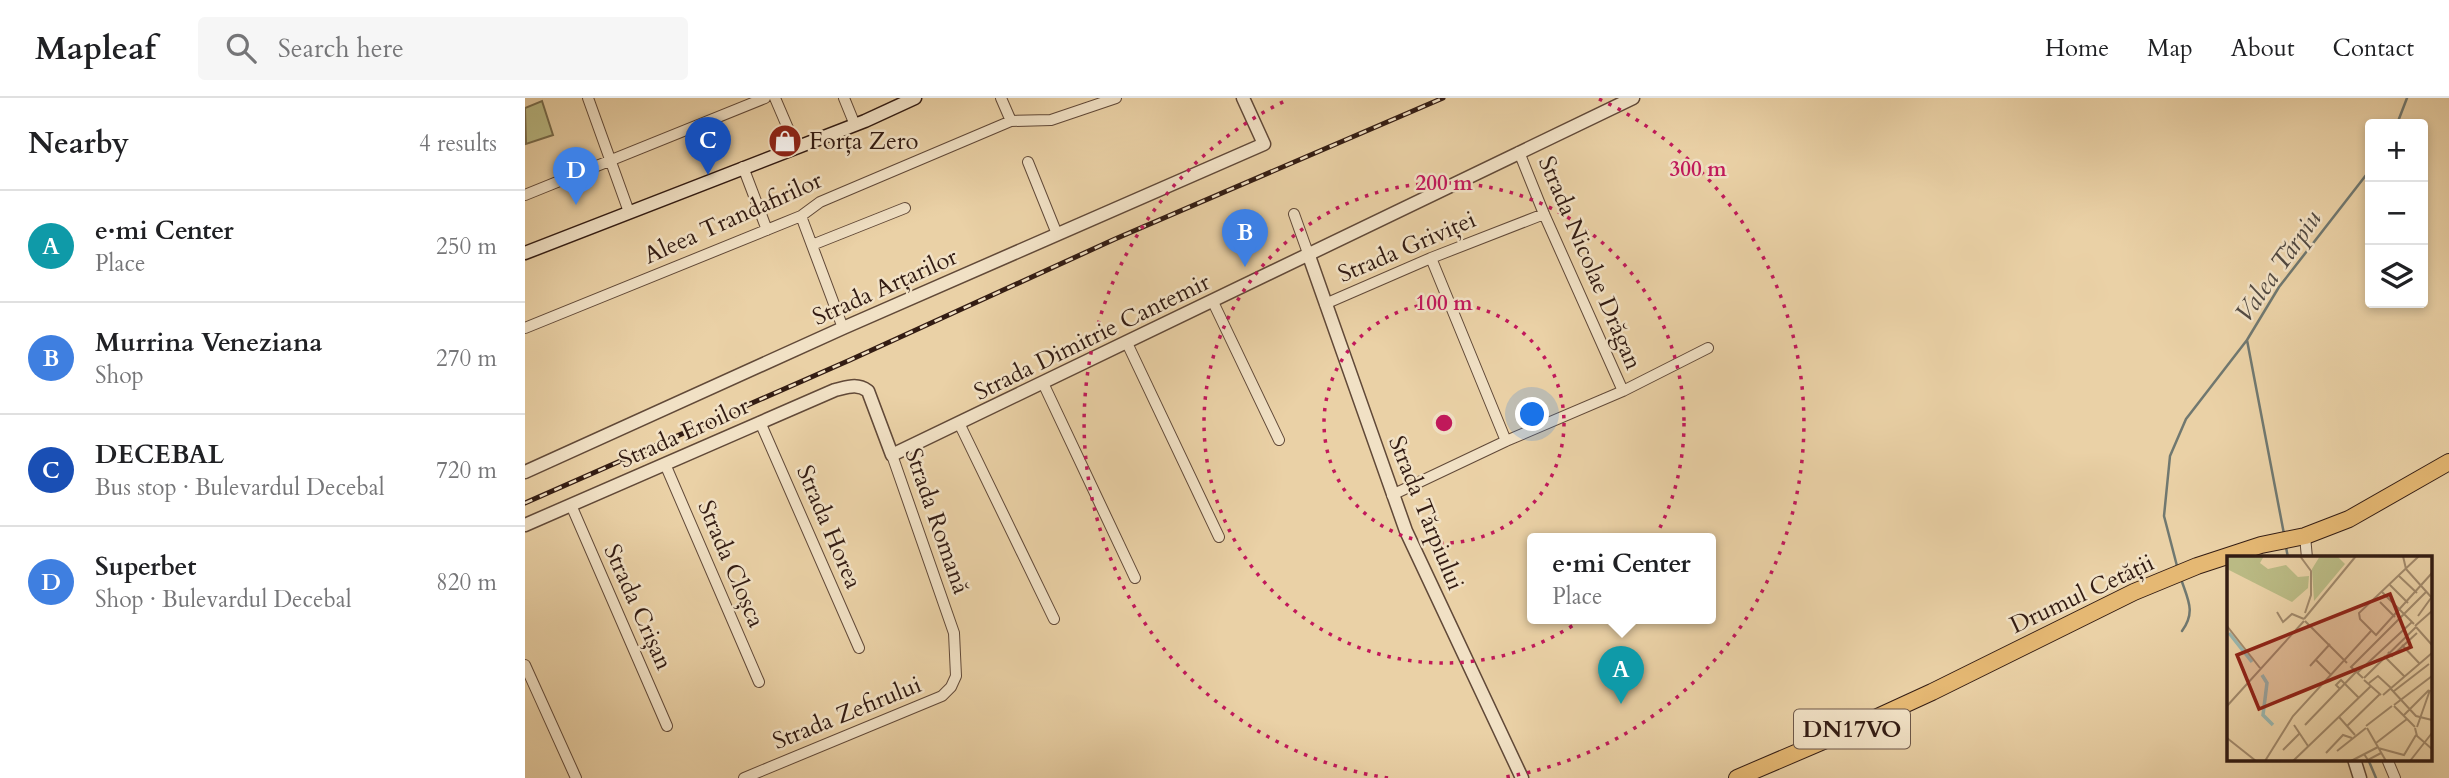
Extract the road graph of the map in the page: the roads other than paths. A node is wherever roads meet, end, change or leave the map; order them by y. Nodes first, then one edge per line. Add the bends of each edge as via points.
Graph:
1 (588, 98) edge
2 (765, 98) edge
3 (775, 98) edge
4 (843, 98) edge
5 (915, 98) edge
6 (1001, 98) edge
7 (1116, 98) edge
8 (1243, 98) edge
9 (1633, 98) edge
10 (1011, 121) junction
11 (855, 125) junction
12 (796, 147) junction
13 (1519, 152) junction
14 (611, 162) junction
15 (1028, 162) dead end
16 (743, 167) junction
17 (525, 195) edge
18 (905, 208) dead end
19 (629, 212) junction
20 (1294, 214) dead end
21 (1544, 214) junction
22 (801, 216) junction
23 (767, 230) junction
24 (1057, 234) junction
25 (812, 245) junction
26 (525, 253) edge
27 (1309, 256) junction
28 (1431, 258) junction
29 (1213, 302) junction
30 (1325, 304) junction
31 (525, 328) edge
32 (843, 328) junction
33 (1127, 342) junction
34 (1708, 348) dead end
35 (1043, 383) junction
36 (861, 386) joint
37 (1623, 391) junction
38 (760, 422) junction
39 (959, 423) junction
40 (1279, 440) dead end
41 (1506, 442) junction
42 (892, 455) junction
43 (2449, 462) edge
44 (665, 464) junction
45 (525, 472) edge
46 (1392, 495) junction
47 (571, 505) junction
48 (525, 525) edge
49 (2305, 536) junction
50 (1219, 537) dead end
51 (2266, 549) edge
52 (2238, 556) edge
53 (2307, 556) edge
54 (2227, 559) edge
55 (1135, 578) dead end
56 (1053, 619) dead end
57 (859, 649) dead end
58 (525, 665) edge
59 (956, 676) joint
60 (759, 682) dead end
61 (667, 726) dead end
62 (2354, 760) edge
63 (2387, 760) edge
64 (576, 778) edge
65 (744, 778) edge
66 (1522, 778) edge
67 (1737, 778) edge
68 (2360, 778) edge
69 (2395, 778) edge

1 - 14 street
2 - 14 street
3 - 12 street
4 - 11 street
5 - 11 street
6 - 10 street
7 - 10 street, Aleea Trandafirilor via 1051,120
8 - 24 street, Strada Arțarilor via 1264,144
9 - 13 street, Strada Dimitrie Cantemir
10 - 22 street, Aleea Trandafirilor via 820,202
11 - 12 street
12 - 16 street
13 - 21 street, Strada Nicolae Drăgan
13 - 27 street, Strada Dimitrie Cantemir
14 - 17 street
14 - 19 street
15 - 24 street
16 - 19 street
16 - 23 street
18 - 25 street
19 - 26 street
20 - 27 street
21 - 28 street, Strada Griviței
21 - 37 street, Strada Nicolae Drăgan
22 - 23 street, Aleea Trandafirilor
22 - 25 street
23 - 31 street, Aleea Trandafirilor
24 - 32 street, Strada Arțarilor
25 - 32 street
27 - 29 street, Strada Dimitrie Cantemir
27 - 30 street, Strada Tărpiului
28 - 30 street, Strada Griviței
28 - 41 street
29 - 33 street, Strada Dimitrie Cantemir
29 - 40 street
30 - 46 street, Strada Tărpiului
32 - 45 street, Strada Arțarilor
33 - 35 street, Strada Dimitrie Cantemir
33 - 50 street
34 - 37 street
35 - 39 street, Strada Dimitrie Cantemir
35 - 55 street
36 - 38 street, Strada Eroilor via 835,390
36 - 42 street, Strada Romană via 875,406
37 - 41 street
38 - 44 street, Strada Eroilor
38 - 57 street, Strada Horea
39 - 42 street, Strada Dimitrie Cantemir
39 - 56 street
41 - 46 street
42 - 59 street, Strada Romană via 954,633
43 - 49 highway, Drumul Cetății / DN17VO via 2349,520
44 - 47 street, Strada Eroilor
44 - 60 street, Strada Cloșca
46 - 66 street, Strada Tărpiului
47 - 48 street, Strada Eroilor
47 - 61 street, Strada Crișan
49 - 51 highway, Drumul Cetății / DN17VO
49 - 53 street
51 - 52 highway, Drumul Cetății / DN17VO
54 - 67 highway, Drumul Cetății / DN17VO via 2134,592 1920,698
58 - 64 street
59 - 65 street, Strada Zefirului via 942,696
62 - 68 street
63 - 69 street

